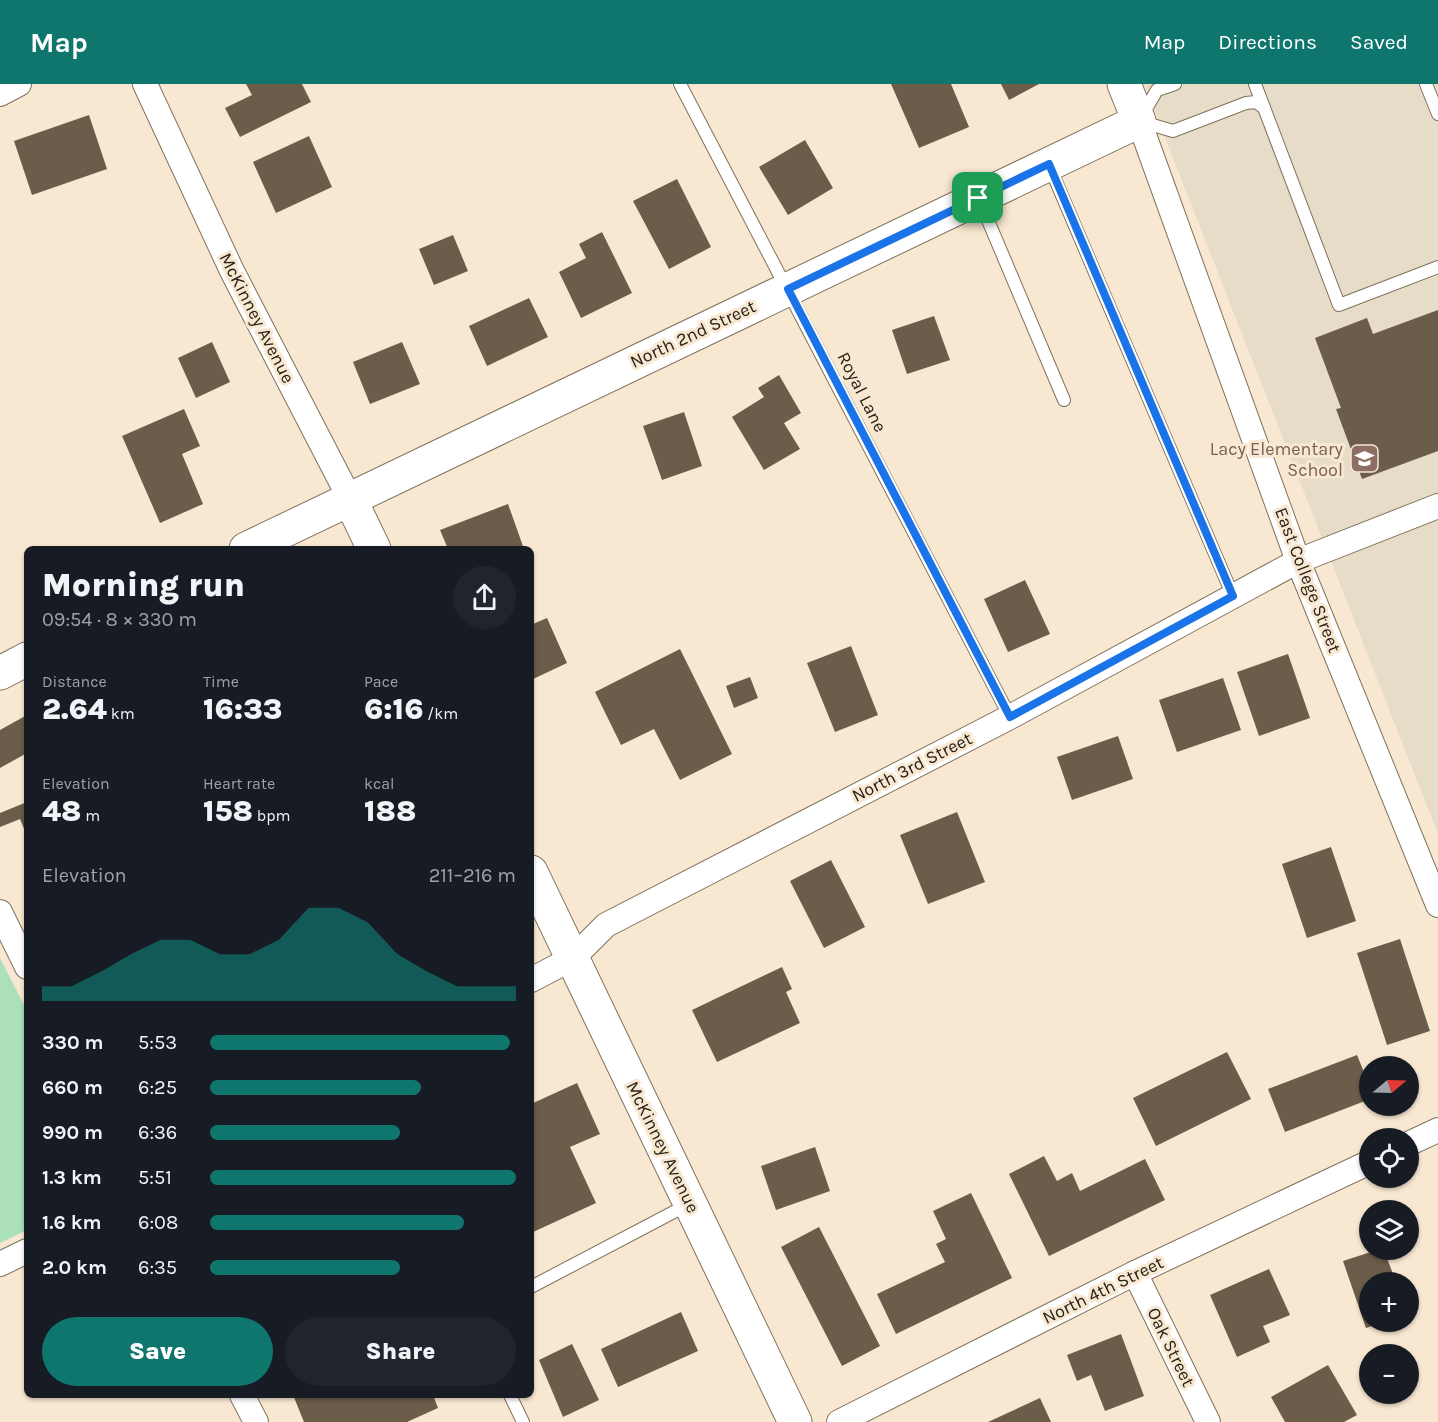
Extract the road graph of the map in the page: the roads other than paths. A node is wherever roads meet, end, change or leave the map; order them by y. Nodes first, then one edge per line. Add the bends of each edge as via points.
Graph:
1 (19, 84) edge
2 (145, 84) edge
3 (680, 84) edge
4 (1124, 84) edge
5 (1175, 84) edge
6 (1255, 84) edge
7 (1426, 84) edge
8 (0, 94) edge
9 (1264, 108) junction
10 (1438, 114) edge
11 (1139, 121) junction
12 (1049, 164) junction
13 (978, 198) junction
14 (1438, 267) edge
15 (788, 289) junction
16 (1064, 400) dead end
17 (349, 497) junction
18 (1438, 506) edge
19 (252, 546) edge
20 (373, 546) edge
21 (1298, 561) junction
22 (1233, 596) junction
23 (24, 661) edge
24 (0, 673) edge
25 (1010, 717) junction
26 (534, 878) edge
27 (1438, 904) edge
28 (3, 926) edge
29 (573, 958) junction
30 (24, 963) edge
31 (534, 978) edge
32 (1438, 1130) edge
33 (1419, 1139) edge
34 (1359, 1167) edge
35 (691, 1204) junction
36 (24, 1252) edge
37 (0, 1264) edge
38 (1135, 1273) junction
39 (534, 1285) edge
40 (244, 1398) edge
41 (511, 1398) edge
42 (256, 1422) edge
43 (523, 1422) edge
44 (795, 1422) edge
45 (839, 1422) edge
46 (1208, 1422) edge

1 - 8 street
2 - 17 street, McKinney Avenue via 232,271
3 - 15 lane, Royal Lane
4 - 11 street, East College Street
5 - 11 lane via 1157,90
6 - 9 lane
7 - 10 lane
9 - 11 lane via 1256,102 1246,103 1173,131
9 - 14 lane via 1339,305
11 - 12 street, North 2nd Street
11 - 21 street, East College Street
12 - 13 street, North 2nd Street
12 - 22 lane
13 - 15 street, North 2nd Street
13 - 16 lane
15 - 17 street, North 2nd Street
15 - 25 lane, Royal Lane
17 - 19 street, North 2nd Street
17 - 20 street, McKinney Avenue
18 - 21 street, North 3rd Street
21 - 22 street, North 3rd Street
21 - 27 street, East College Street
22 - 25 street, North 3rd Street
23 - 24 street
25 - 29 street, North 3rd Street via 606,925
26 - 29 street, McKinney Avenue
28 - 30 street
29 - 31 street, North 3rd Street
29 - 35 street, McKinney Avenue
32 - 33 street
34 - 38 street, North 4th Street
35 - 39 lane
35 - 44 street, McKinney Avenue
36 - 37 street
38 - 45 street, North 4th Street
38 - 46 street, Oak Street
40 - 42 street
41 - 43 lane

